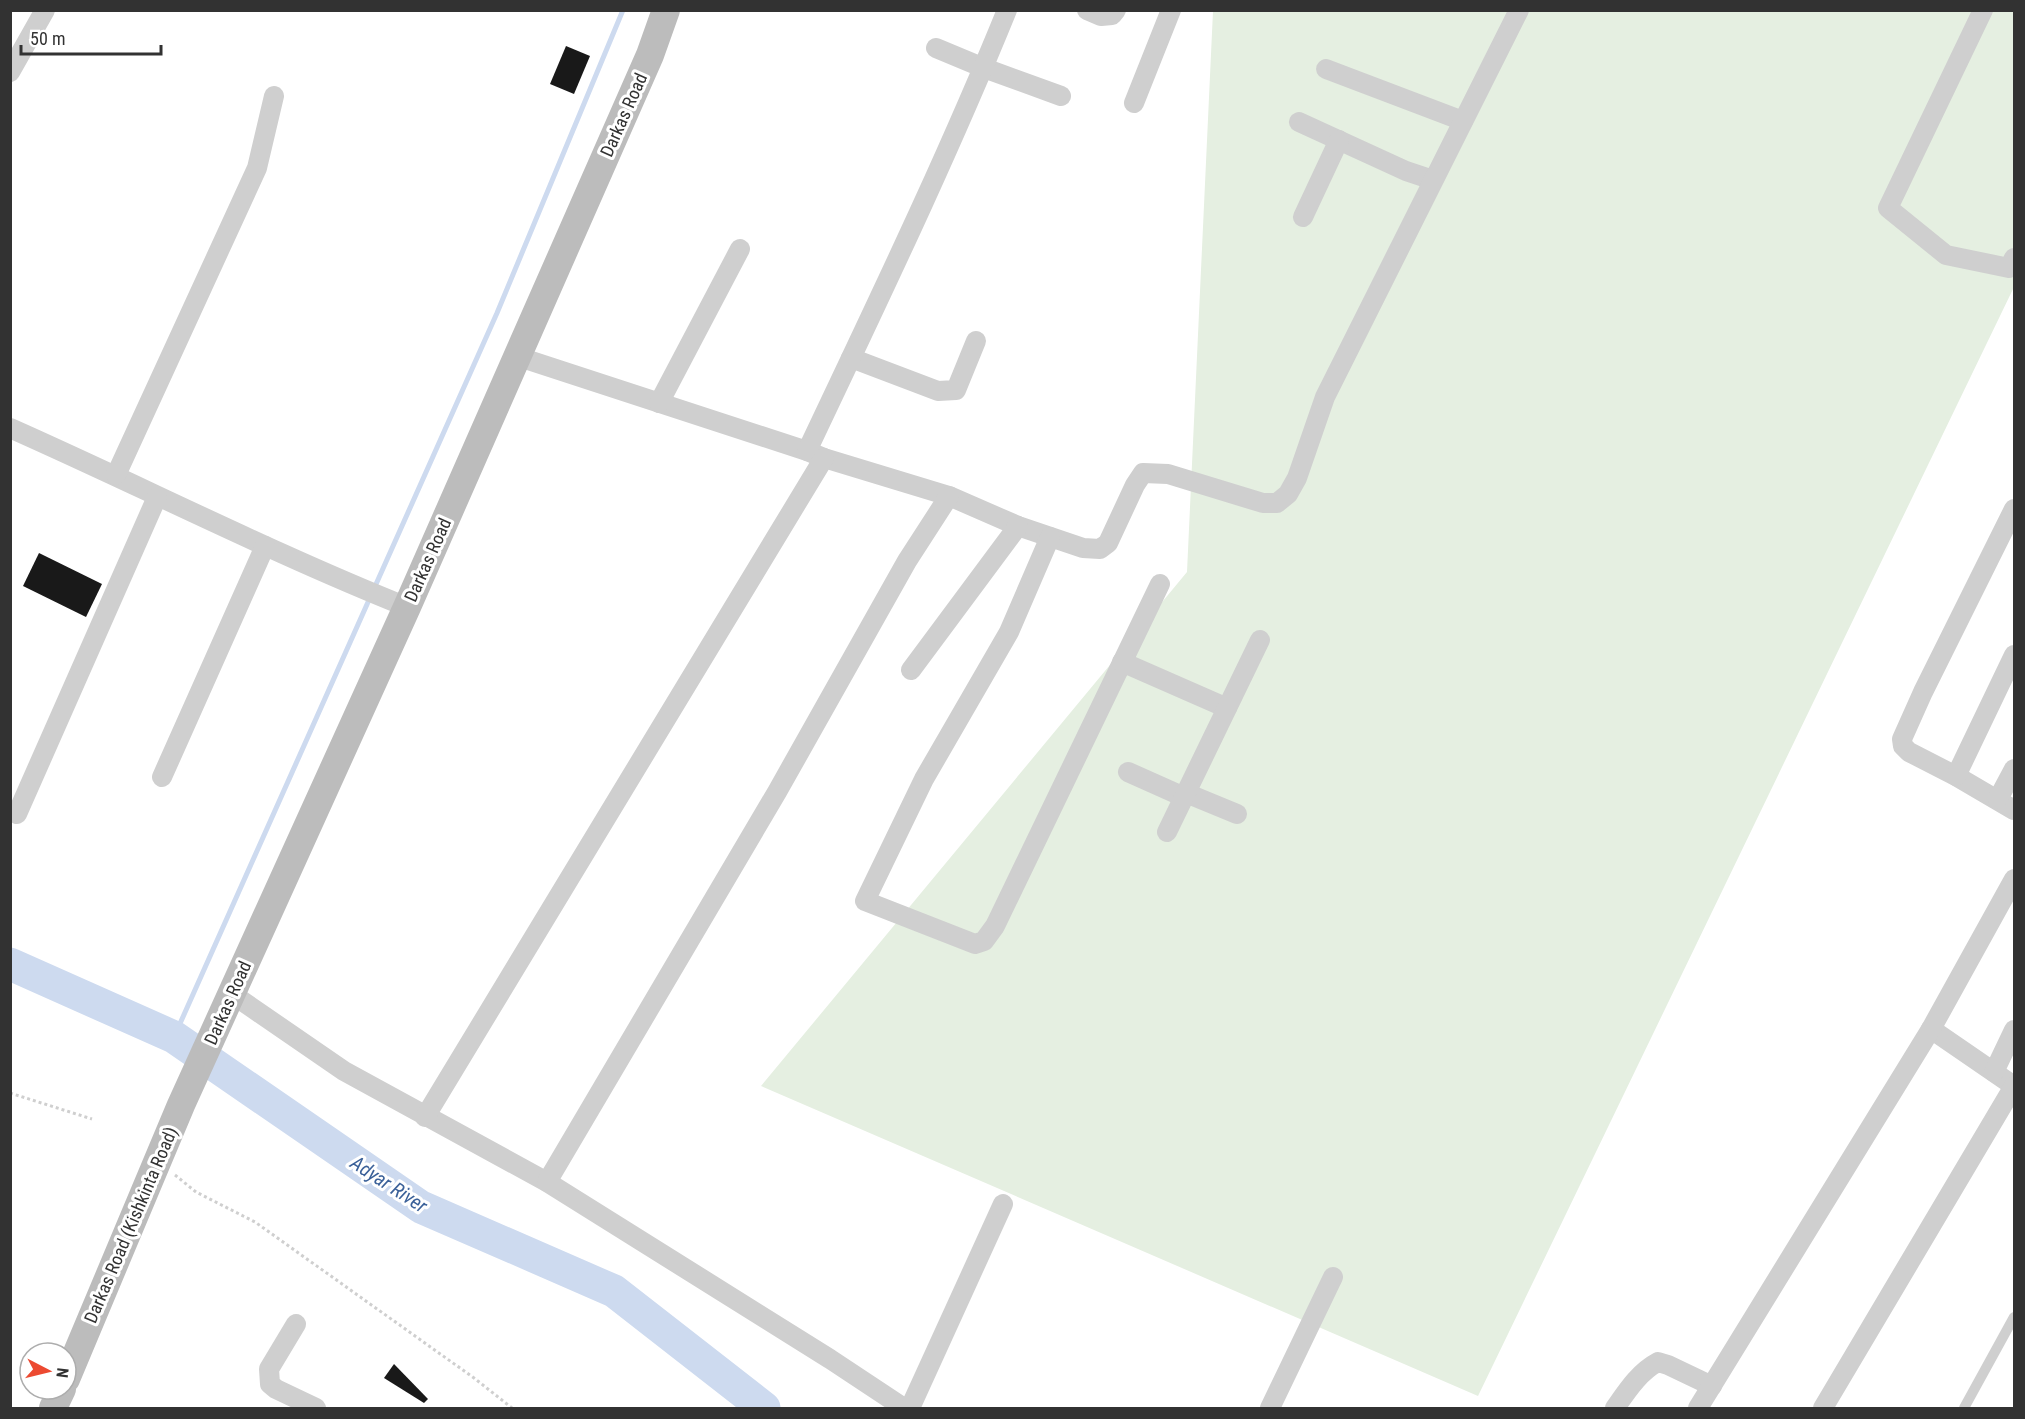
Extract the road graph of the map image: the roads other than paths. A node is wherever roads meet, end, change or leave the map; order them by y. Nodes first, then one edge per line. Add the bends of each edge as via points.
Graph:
1 (45, 10) edge
2 (666, 10) edge
3 (1007, 10) edge
4 (1087, 10) edge
5 (1116, 10) edge
6 (1171, 10) edge
7 (1519, 10) edge
8 (1983, 10) edge
9 (16, 48) edge
10 (936, 48) dead end
11 (984, 68) junction
12 (1326, 69) dead end
13 (10, 72) edge
14 (274, 96) dead end
15 (1061, 96) dead end
16 (1134, 103) dead end
17 (1463, 120) junction
18 (1299, 122) dead end
19 (1339, 140) junction
20 (1433, 180) junction
21 (1303, 217) dead end
22 (740, 249) dead end
23 (2014, 258) edge
24 (976, 341) dead end
25 (516, 356) junction
26 (851, 358) junction
27 (659, 403) junction
28 (10, 428) edge
29 (816, 455) junction
30 (116, 474) junction
31 (949, 496) junction
32 (157, 497) junction
33 (2014, 509) edge
34 (1018, 526) junction
35 (1050, 537) junction
36 (265, 546) junction
37 (1160, 584) dead end
38 (396, 603) junction
39 (1260, 640) dead end
40 (2014, 655) edge
41 (1122, 662) junction
42 (912, 670) dead end
43 (1227, 708) junction
44 (2014, 770) edge
45 (1128, 772) dead end
46 (1956, 776) junction
47 (162, 777) dead end
48 (1185, 795) junction
49 (1998, 799) junction
50 (2014, 810) edge
51 (17, 814) dead end
52 (1237, 814) dead end
53 (1167, 832) dead end
54 (2014, 879) edge
55 (232, 994) junction
56 (1930, 1029) junction
57 (2014, 1030) edge
58 (1994, 1072) junction
59 (2014, 1086) edge
60 (181, 1105) joint
61 (425, 1117) junction
62 (547, 1182) junction
63 (1003, 1204) dead end
64 (1333, 1277) dead end
65 (2014, 1317) edge
66 (296, 1324) dead end
67 (78, 1350) edge
68 (1712, 1386) junction
69 (316, 1408) edge
70 (904, 1408) edge
71 (910, 1408) edge
72 (1270, 1408) edge
73 (1615, 1408) edge
74 (1698, 1408) edge
75 (1823, 1408) edge
76 (1964, 1408) edge

1 - 9 street
2 - 25 main road, Darkas Road via 650,55
3 - 11 street
4 - 5 street via 1101,16 1112,15
6 - 16 street
7 - 17 street
8 - 23 street via 1888,208 1946,255 2009,268
9 - 13 street
10 - 11 street
11 - 15 street
11 - 26 street
12 - 17 street
14 - 30 street via 257,168
17 - 20 street
18 - 19 street
19 - 20 street
19 - 21 street
20 - 35 street via 1325,397 1288,494 1277,503 1263,503 1168,474 1143,473 1108,543 1100,549
22 - 27 street
24 - 26 street via 956,390 938,391
25 - 27 street
25 - 38 main road, Darkas Road
26 - 29 street
27 - 29 street
28 - 30 street
29 - 31 street
29 - 61 street
30 - 32 street
31 - 34 street
31 - 62 street via 907,561 777,792
32 - 36 street
32 - 51 street
33 - 46 street via 1902,739 1909,752
34 - 35 street
34 - 42 street
35 - 41 street via 1009,632 924,779 865,901 975,944 984,941 995,926
36 - 38 street
36 - 47 street
37 - 41 street
38 - 55 main road, Darkas Road
39 - 43 street
40 - 46 street
41 - 43 street
43 - 48 street
44 - 49 street
45 - 48 street
46 - 49 street
48 - 52 street
48 - 53 street
49 - 50 street
54 - 56 street
55 - 60 main road, Darkas Road
55 - 61 street via 344,1071
56 - 58 street
56 - 68 street
57 - 58 street
58 - 59 street
59 - 75 street
60 - 67 main road, Darkas Road (Kishkinta Road)
61 - 62 street
62 - 70 street
63 - 71 street
64 - 72 street
65 - 76 lane
66 - 69 street via 269,1369 270,1384
68 - 73 street via 1658,1362 1648,1367
68 - 74 street

